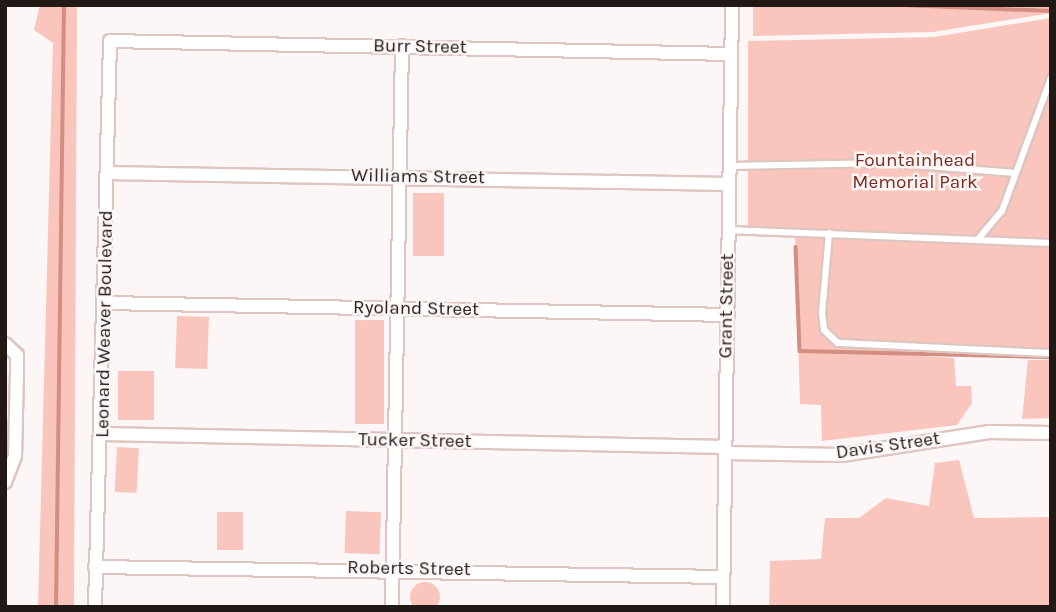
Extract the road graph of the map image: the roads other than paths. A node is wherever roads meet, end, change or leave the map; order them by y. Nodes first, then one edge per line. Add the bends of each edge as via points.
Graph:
1 (732, 5) edge
2 (110, 41) joint
3 (402, 46) junction
4 (730, 54) junction
5 (1051, 78) edge
6 (729, 166) junction
7 (107, 173) junction
8 (1013, 173) junction
9 (400, 176) junction
10 (729, 184) junction
11 (728, 230) junction
12 (828, 233) junction
13 (979, 239) junction
14 (1051, 243) edge
15 (105, 303) junction
16 (397, 308) junction
17 (727, 315) junction
18 (5, 344) edge
19 (1051, 353) edge
20 (1051, 433) edge
21 (104, 434) junction
22 (395, 440) junction
23 (725, 450) junction
24 (5, 482) edge
25 (95, 567) junction
26 (393, 568) junction
27 (723, 577) junction
28 (95, 607) edge
29 (392, 607) edge
30 (723, 607) edge

1 - 4 street, Grant Street
2 - 3 street, Burr Street
2 - 7 street, Leonard Weaver Boulevard
3 - 4 street, Burr Street
3 - 9 street
4 - 6 street, Grant Street
5 - 8 lane
6 - 8 lane via 890,163
6 - 10 street, Grant Street
7 - 9 street, Williams Street
7 - 15 street, Leonard Weaver Boulevard
8 - 13 lane via 1002,211
9 - 10 street, Williams Street
9 - 16 street
10 - 11 street, Grant Street
11 - 12 lane
11 - 17 street, Grant Street
12 - 13 lane
12 - 19 lane via 822,313 824,330 838,343
13 - 14 lane
15 - 16 street, Ryoland Street
15 - 21 street, Leonard Weaver Boulevard
16 - 17 street, Ryoland Street
16 - 22 street
17 - 23 street, Grant Street
18 - 24 street via 17,355 18,371 15,456
20 - 23 street, Davis Street via 989,432 842,454
21 - 22 street, Tucker Street
21 - 25 street, Leonard Weaver Boulevard
22 - 23 street, Tucker Street
22 - 26 street
23 - 27 street, Grant Street
25 - 26 street, Roberts Street
25 - 28 street, Leonard Weaver Boulevard
26 - 27 street, Roberts Street
26 - 29 street
27 - 30 street, Grant Street

